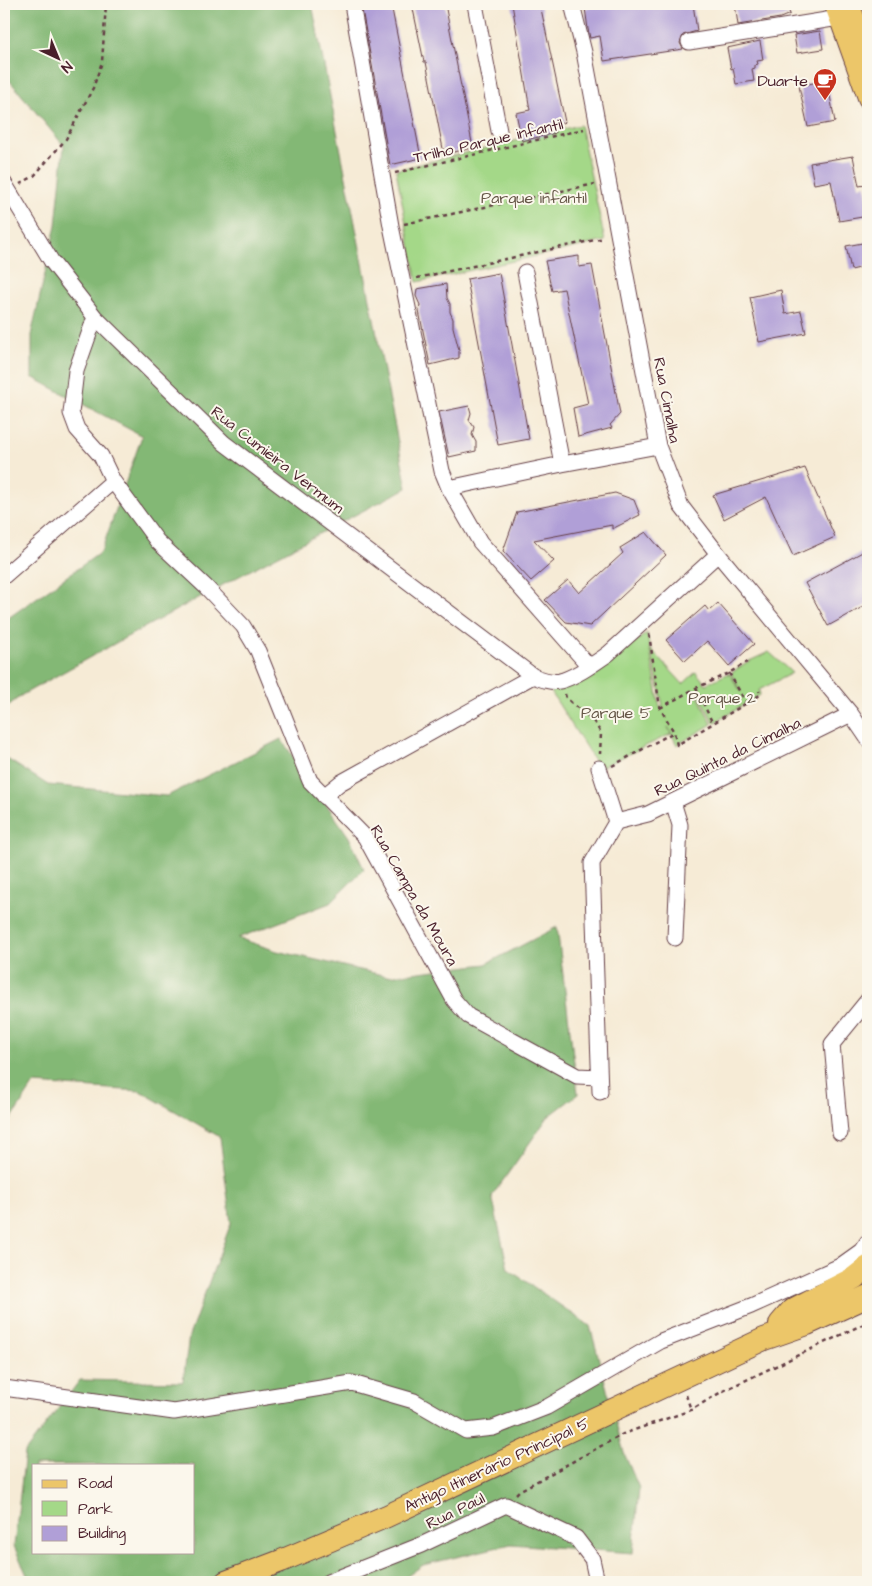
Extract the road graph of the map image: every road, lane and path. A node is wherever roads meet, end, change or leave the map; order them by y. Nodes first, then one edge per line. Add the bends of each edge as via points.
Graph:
1 (106, 4) edge
2 (352, 4) edge
3 (475, 4) edge
4 (572, 4) edge
5 (841, 8) edge
6 (689, 42) dead end
7 (868, 55) edge
8 (868, 99) edge
9 (598, 126) junction
10 (499, 131) dead end
11 (383, 175) junction
12 (608, 181) junction
13 (9, 184) edge
14 (391, 226) junction
15 (618, 234) junction
16 (525, 272) dead end
17 (403, 281) junction
18 (95, 317) junction
19 (658, 446) junction
20 (562, 464) junction
21 (112, 481) junction
22 (449, 488) junction
23 (718, 554) junction
24 (4, 576) edge
25 (647, 617) junction
26 (748, 662) dead end
27 (589, 666) junction
28 (729, 673) junction
29 (533, 676) junction
30 (559, 681) junction
31 (696, 688) junction
32 (758, 691) dead end
33 (747, 704) junction
34 (660, 708) junction
35 (851, 714) junction
36 (713, 724) junction
37 (866, 729) edge
38 (674, 732) junction
39 (600, 770) junction
40 (324, 796) junction
41 (673, 802) junction
42 (616, 822) junction
43 (675, 938) dead end
44 (868, 1000) edge
45 (840, 1134) dead end
46 (868, 1241) edge
47 (868, 1267) edge
48 (868, 1282) edge
49 (868, 1296) edge
50 (868, 1322) edge
51 (772, 1332) junction
52 (4, 1388) edge
53 (686, 1394) dead end
54 (691, 1410) junction
55 (506, 1504) junction
56 (226, 1582) edge
57 (328, 1582) edge
58 (597, 1582) edge

1 - 13 path via 102,62 66,139 34,176
2 - 11 street
3 - 10 street
4 - 9 street, Rua Cimalha
5 - 6 street
5 - 7 main road
5 - 8 main road
9 - 11 path, Trilho Parque infantil
9 - 12 street, Rua Cimalha
11 - 14 street
12 - 14 path
12 - 15 street, Rua Cimalha
13 - 18 street, Rua Cumieira Vermum via 52,262
14 - 17 street
15 - 17 path
15 - 19 street, Rua Cimalha
16 - 20 street
17 - 22 street via 442,471
18 - 21 street, Rua Campa da Moura via 76,371 71,413 77,429 101,456
18 - 29 street, Rua Cumieira Vermum via 224,442
19 - 20 street
19 - 23 street, Rua Cimalha via 681,506
20 - 22 street
21 - 24 street
21 - 40 street, Rua Campa da Moura via 157,541 243,626 258,651 310,781
22 - 27 street via 480,542
23 - 25 street
23 - 35 street, Rua Cimalha
25 - 27 street via 608,654
25 - 34 path
26 - 28 path
27 - 30 street
28 - 31 path
28 - 33 path
29 - 30 street, Rua Cumieira Vermum
29 - 40 street via 340,783
30 - 39 path via 566,698 601,732
31 - 34 path
31 - 36 path
32 - 33 path via 760,696
33 - 36 path
34 - 38 path
35 - 37 street, Rua Cimalha
35 - 41 street, Rua Quinta da Cimalha
36 - 38 path via 677,745
38 - 39 path
39 - 42 street
40 - 42 street, Rua Campa da Moura via 365,837 454,1000 468,1016 577,1076 599,1084 592,863
41 - 42 street, Rua Quinta da Cimalha via 648,814
41 - 43 street via 680,825
44 - 45 street via 832,1044
46 - 52 street via 861,1251 840,1266 751,1306 660,1341 547,1407 493,1428 466,1431 414,1401 352,1383 174,1412
47 - 51 highway via 854,1278 792,1310
48 - 51 highway, Antigo Itinerário Principal 5
49 - 51 highway, Antigo Itinerário Principal 5 via 807,1324
50 - 54 path via 723,1390
51 - 56 highway, Antigo Itinerário Principal 5 via 387,1516
53 - 54 path
54 - 55 path via 622,1434 519,1491
55 - 57 street, Rua Paúl via 421,1545
55 - 58 street, Rua Paúl via 576,1538 592,1559

